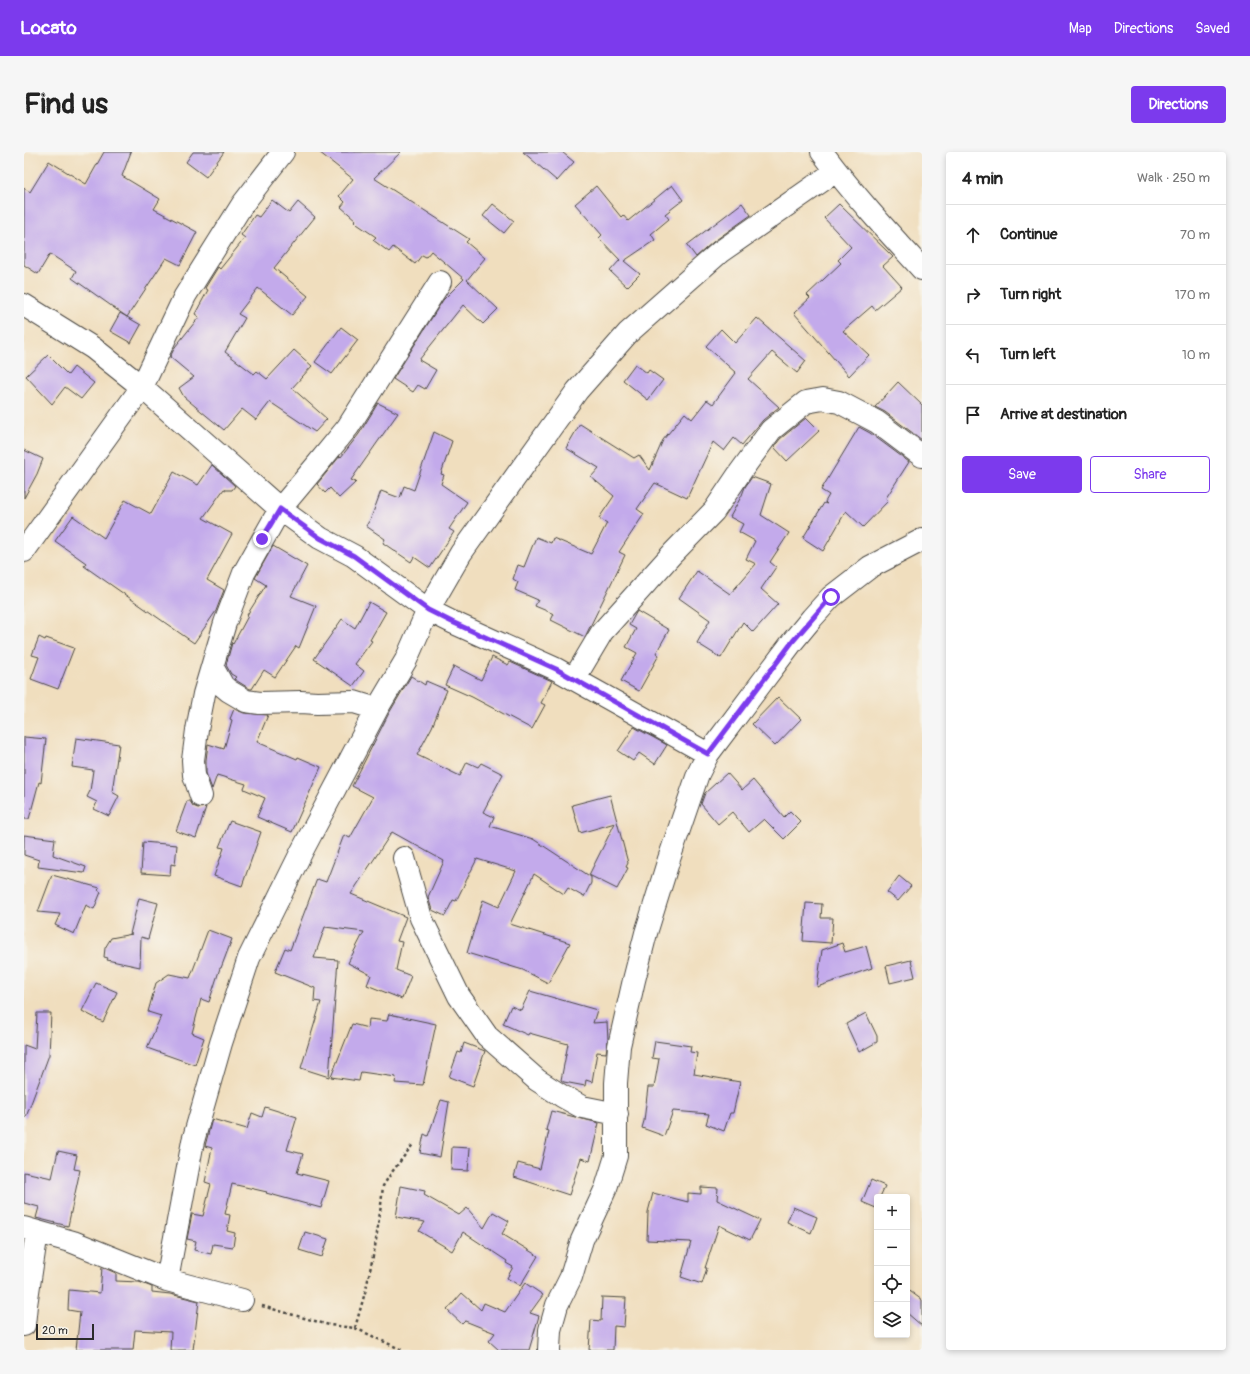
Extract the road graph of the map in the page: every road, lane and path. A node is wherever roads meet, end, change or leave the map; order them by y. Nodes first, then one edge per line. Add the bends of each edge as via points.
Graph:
1 (283, 152) edge
2 (822, 152) edge
3 (836, 171) junction
4 (922, 268) edge
5 (440, 282) dead end
6 (24, 305) edge
7 (142, 387) junction
8 (922, 456) edge
9 (280, 509) junction
10 (922, 540) edge
11 (24, 551) edge
12 (428, 610) junction
13 (212, 668) junction
14 (574, 679) junction
15 (377, 709) junction
16 (708, 754) junction
17 (201, 796) dead end
18 (404, 858) dead end
19 (617, 1114) junction
20 (414, 1144) dead end
21 (31, 1230) edge
22 (167, 1280) junction
23 (242, 1300) joint
24 (24, 1325) edge
25 (355, 1328) junction
26 (402, 1350) edge
27 (549, 1350) edge

1 - 7 street via 242,205 185,296
2 - 3 street
3 - 4 street
3 - 12 street via 720,252 628,333 576,391 462,553
5 - 9 street via 348,427
6 - 7 street via 93,348
7 - 9 street
7 - 11 street
8 - 14 street via 877,422 839,402 823,399 806,402 771,430 714,511 672,553 602,632
9 - 12 street via 320,538 354,556
9 - 13 street via 244,573 225,623
10 - 16 street via 870,567 831,597 793,641
12 - 14 street
12 - 15 street via 406,660
13 - 15 street via 223,686 246,701 354,702
13 - 17 street via 204,694 193,760 194,775
14 - 16 street
15 - 22 street via 249,958 193,1141
16 - 19 street via 698,774 669,859 634,980 619,1046
18 - 19 street via 420,918 459,996 487,1036 537,1080 555,1092 582,1107
19 - 27 street via 616,1156 606,1188 582,1240 571,1277 557,1305 550,1330
20 - 25 path via 383,1186 375,1247
21 - 22 street via 73,1242
21 - 24 street
22 - 23 street
23 - 25 path via 328,1324
25 - 26 path

